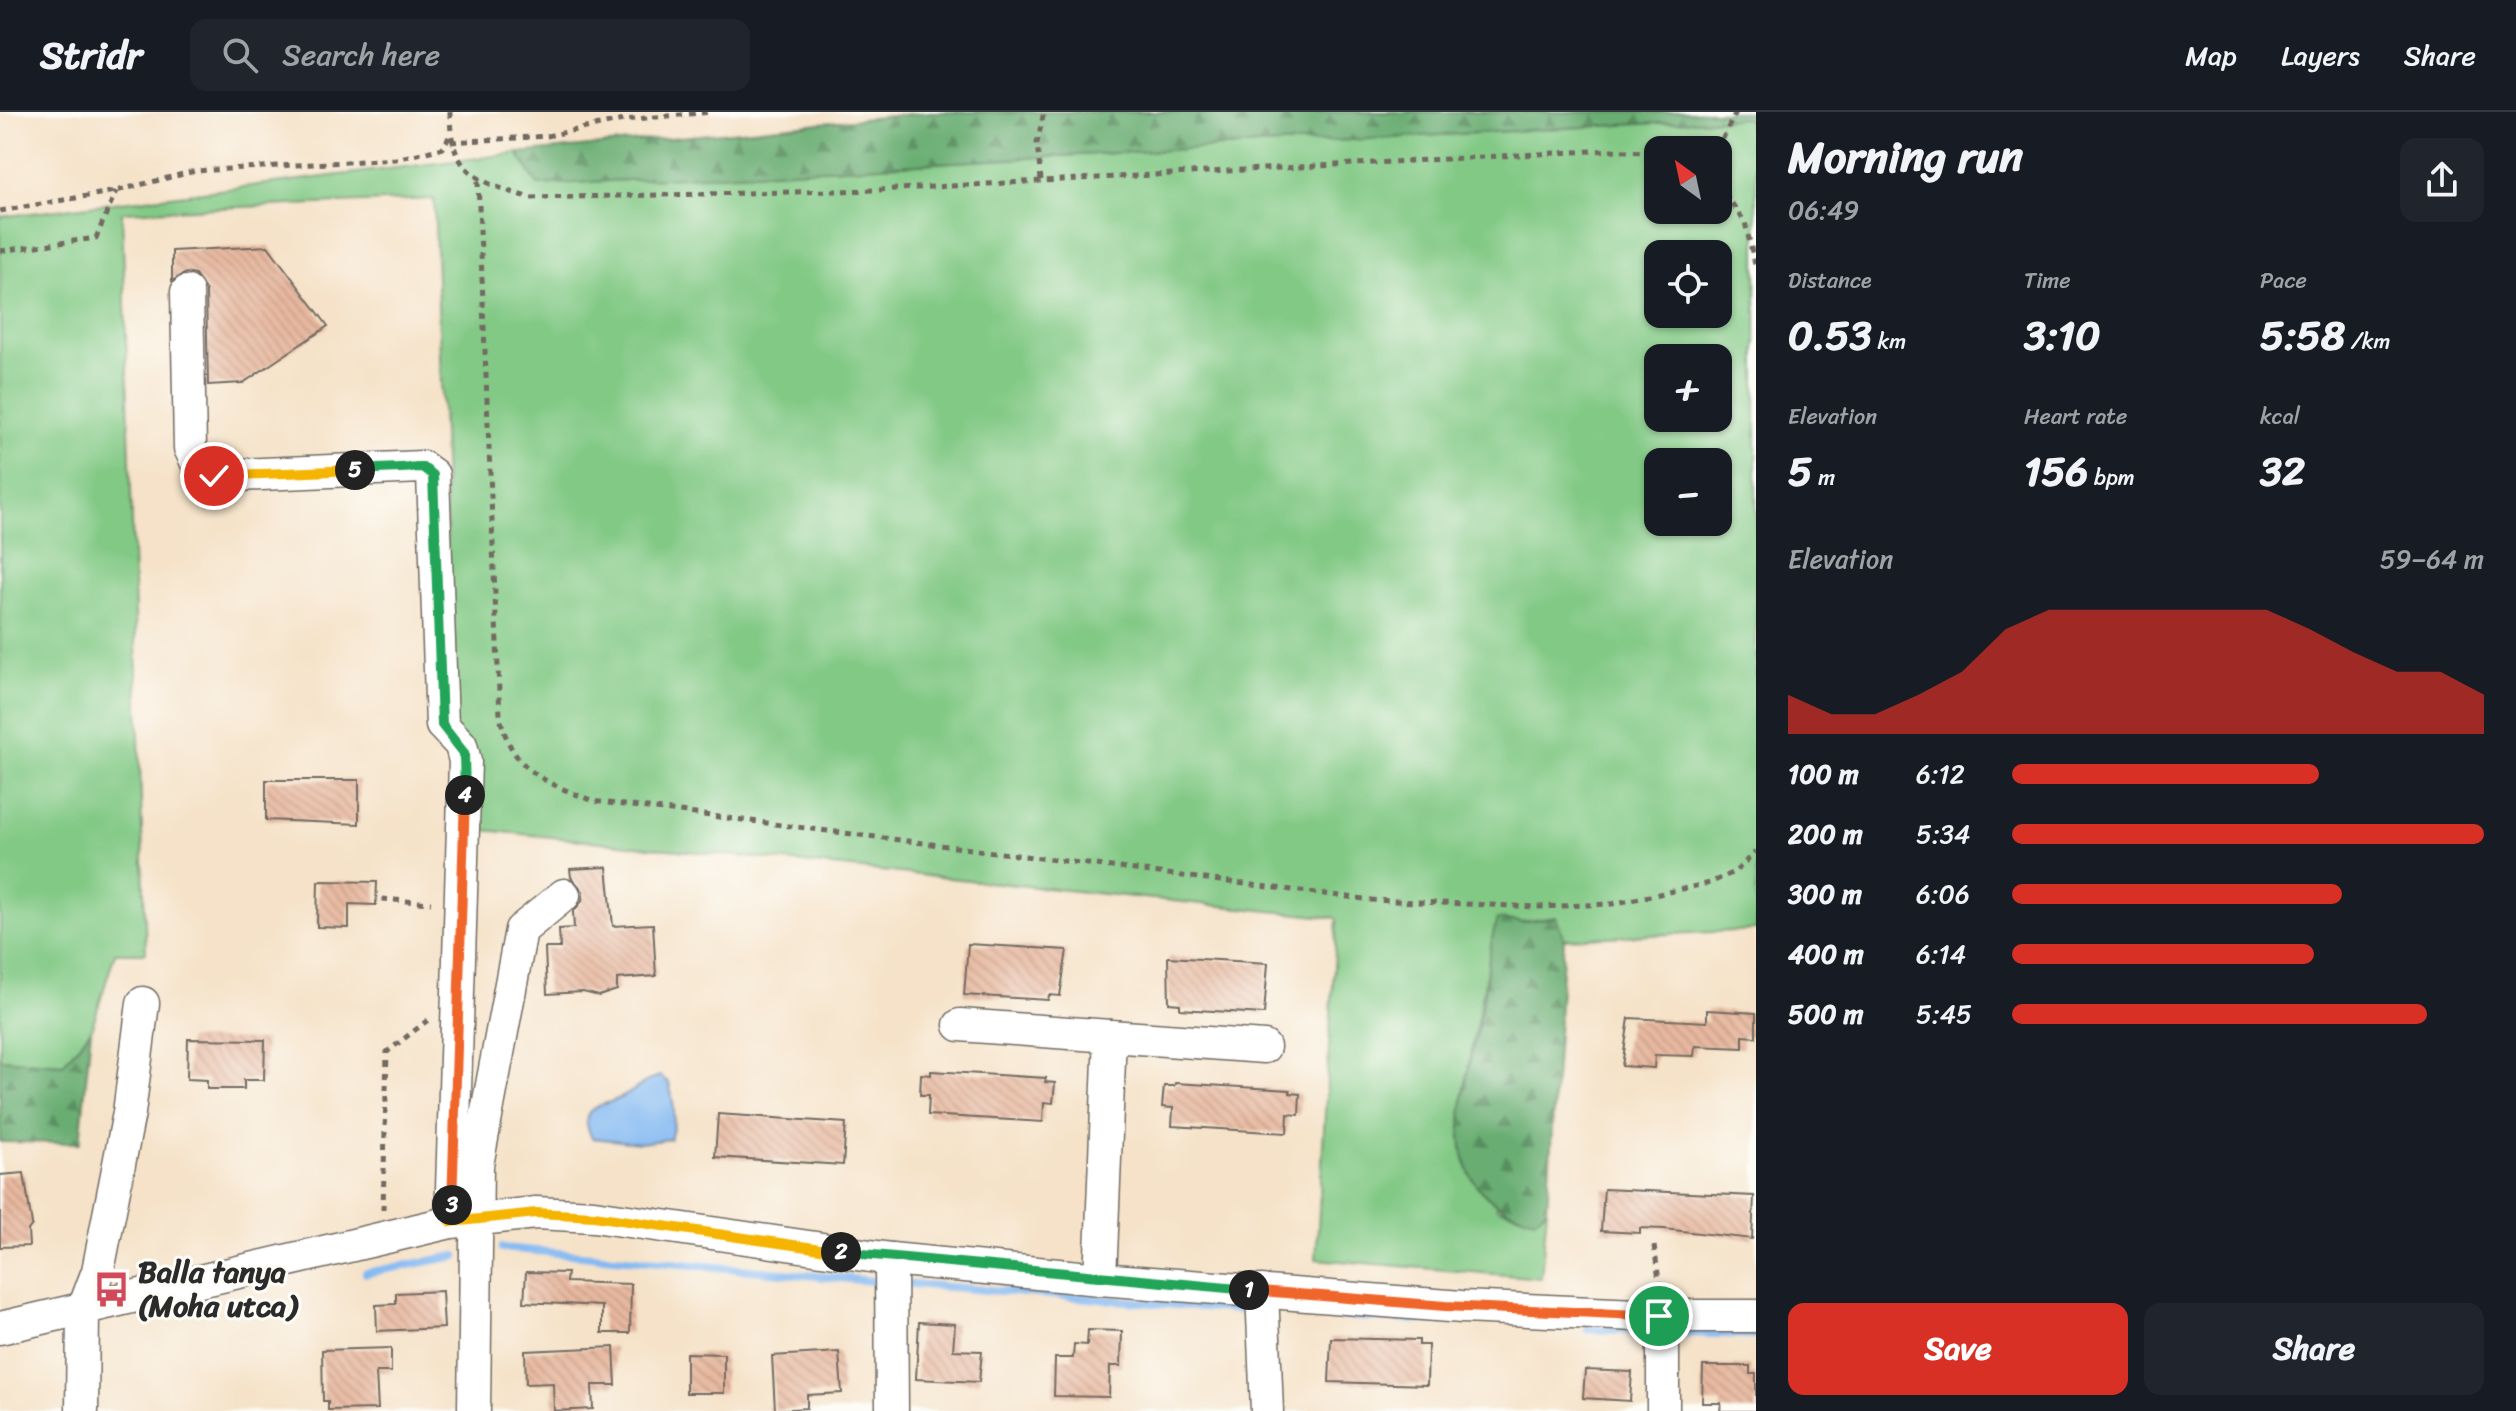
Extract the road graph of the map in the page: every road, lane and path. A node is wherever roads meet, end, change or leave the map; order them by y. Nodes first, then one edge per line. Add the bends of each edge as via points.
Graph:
1 (450, 112) edge
2 (712, 112) edge
3 (1044, 112) edge
4 (1736, 112) edge
5 (1724, 136) edge
6 (450, 139) junction
7 (1644, 152) edge
8 (1041, 180) junction
9 (478, 181) junction
10 (116, 191) junction
11 (1732, 204) edge
12 (0, 211) edge
13 (0, 251) edge
14 (1756, 269) edge
15 (187, 292) dead end
16 (1756, 851) edge
17 (564, 895) dead end
18 (382, 899) dead end
19 (442, 904) dead end
20 (143, 1003) dead end
21 (435, 1011) dead end
22 (960, 1025) dead end
23 (1110, 1036) junction
24 (1264, 1047) dead end
25 (463, 1221) junction
26 (382, 1239) junction
27 (1654, 1246) dead end
28 (891, 1259) junction
29 (1100, 1279) junction
30 (1262, 1291) junction
31 (83, 1311) junction
32 (1661, 1316) junction
33 (1756, 1316) edge
34 (0, 1328) edge
35 (82, 1411) edge
36 (474, 1411) edge
37 (892, 1411) edge
38 (1267, 1411) edge
39 (1663, 1411) edge

1 - 6 path
2 - 6 path via 624,120 547,136
3 - 8 path via 1037,143
4 - 5 path
6 - 9 path
6 - 10 path via 443,148 396,159 195,171
7 - 8 path
8 - 9 path via 878,190 530,198
9 - 16 path via 500,716 515,757 534,775 593,801 1371,900 1536,907 1612,904 1710,883 1736,871
10 - 12 path
10 - 13 path via 96,238
11 - 14 path via 1745,222
15 - 25 street via 190,448 200,469 214,476 422,467 433,475 442,725 461,745 465,761
17 - 25 street via 521,930
18 - 19 path
20 - 31 street via 129,1113 98,1271
21 - 26 path via 387,1052
22 - 23 street
23 - 24 street
23 - 29 street
25 - 26 street
25 - 28 street via 536,1213 594,1216
25 - 36 street
26 - 31 street
27 - 32 path
28 - 29 street
28 - 37 street
29 - 30 street
30 - 32 street
30 - 38 street
31 - 34 street
31 - 35 street
32 - 33 street
32 - 39 street

